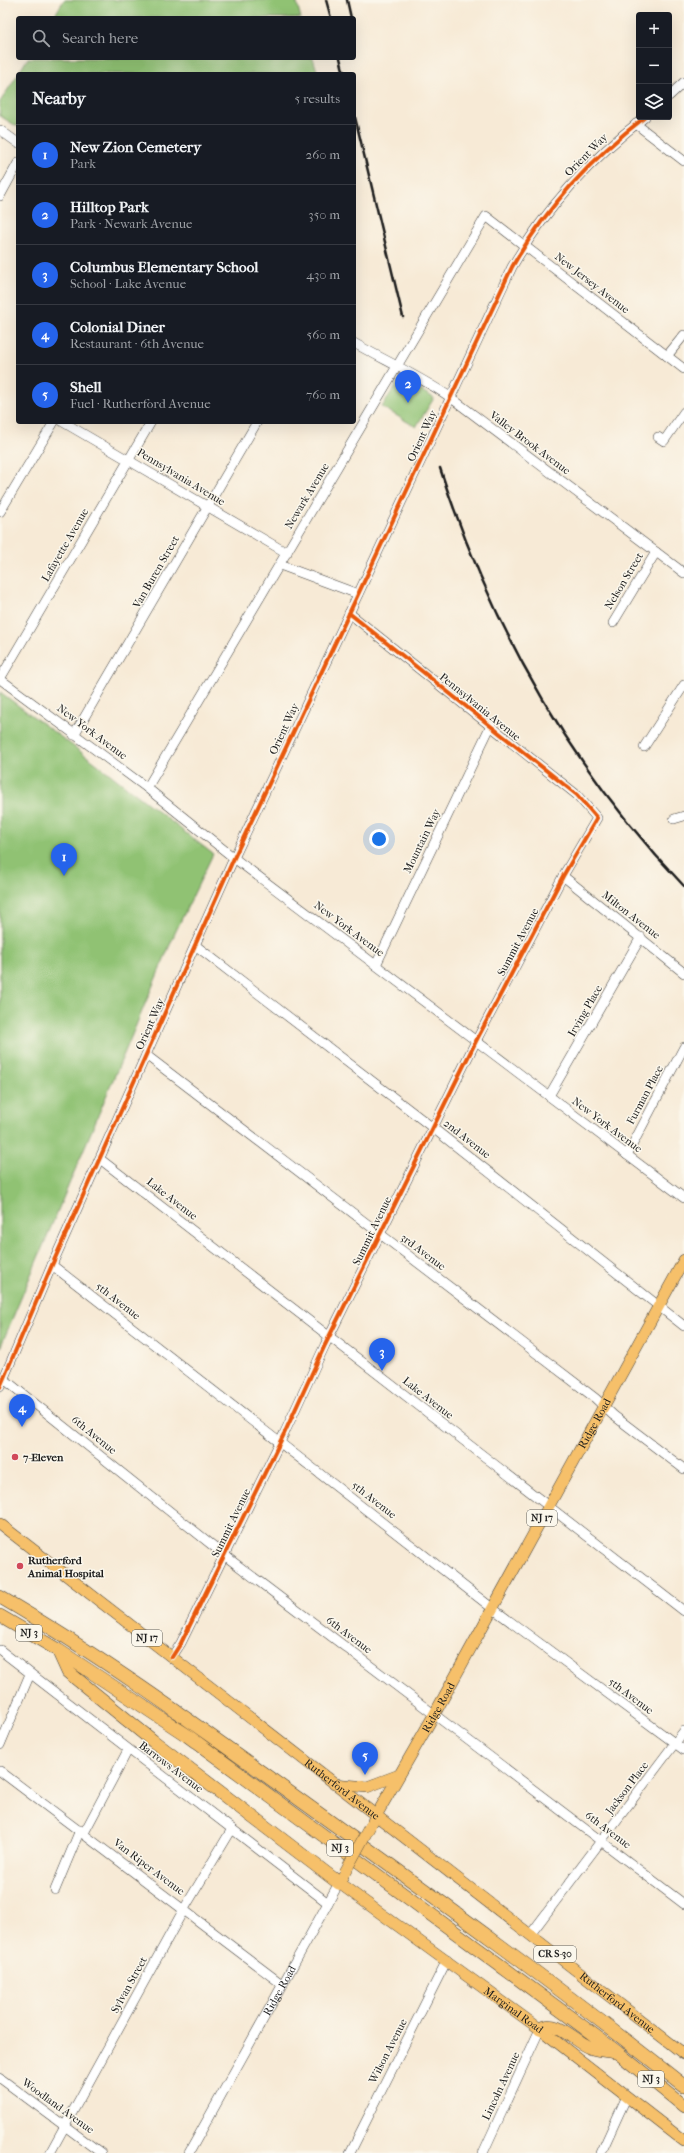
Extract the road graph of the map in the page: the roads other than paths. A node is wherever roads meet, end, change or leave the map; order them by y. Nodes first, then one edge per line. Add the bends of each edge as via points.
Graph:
1 (684, 82) edge
2 (672, 93) edge
3 (641, 120) edge
4 (636, 124) junction
5 (0, 130) edge
6 (16, 142) edge
7 (684, 161) edge
8 (16, 167) edge
9 (0, 196) edge
10 (486, 216) joint
11 (524, 246) junction
12 (684, 335) edge
13 (356, 343) edge
14 (667, 356) junction
15 (398, 366) junction
16 (684, 369) edge
17 (450, 397) junction
18 (684, 412) edge
19 (53, 424) edge
20 (66, 424) edge
21 (150, 424) edge
22 (256, 424) edge
23 (658, 437) dead end
24 (129, 460) junction
25 (208, 507) junction
26 (0, 512) edge
27 (656, 552) junction
28 (287, 554) junction
29 (280, 565) junction
30 (684, 574) edge
31 (358, 594) junction
32 (349, 613) junction
33 (613, 623) dead end
34 (0, 679) edge
35 (684, 684) edge
36 (490, 727) junction
37 (74, 735) junction
38 (644, 747) dead end
39 (147, 788) junction
40 (684, 816) edge
41 (597, 818) joint
42 (674, 819) dead end
43 (234, 858) junction
44 (563, 876) junction
45 (641, 937) junction
46 (195, 945) junction
47 (376, 965) junction
48 (684, 973) edge
49 (476, 1041) junction
50 (684, 1047) edge
51 (146, 1055) junction
52 (549, 1096) junction
53 (433, 1128) junction
54 (627, 1155) junction
55 (100, 1159) junction
56 (684, 1198) edge
57 (380, 1234) junction
58 (684, 1260) edge
59 (52, 1265) junction
60 (658, 1306) junction
61 (684, 1326) edge
62 (330, 1337) junction
63 (2, 1383) edge
64 (604, 1407) junction
65 (280, 1443) junction
66 (684, 1469) edge
67 (549, 1507) junction
68 (0, 1524) edge
69 (225, 1556) junction
70 (0, 1597) edge
71 (492, 1608) junction
72 (684, 1611) edge
73 (0, 1616) edge
74 (0, 1650) edge
75 (58, 1650) junction
76 (172, 1657) junction
77 (30, 1674) junction
78 (434, 1715) junction
79 (684, 1731) edge
80 (675, 1743) junction
81 (0, 1745) edge
82 (128, 1750) junction
83 (684, 1750) edge
84 (0, 1771) edge
85 (399, 1775) junction
86 (334, 1784) junction
87 (376, 1816) junction
88 (232, 1829) junction
89 (82, 1831) junction
90 (602, 1840) junction
91 (342, 1877) junction
92 (55, 1890) dead end
93 (328, 1903) junction
94 (684, 1904) edge
95 (184, 1909) junction
96 (530, 1936) junction
97 (447, 1960) junction
98 (283, 1985) junction
99 (540, 2029) junction
100 (617, 2052) junction
101 (684, 2054) edge
102 (0, 2078) edge
103 (684, 2085) edge
104 (627, 2096) junction
105 (684, 2106) edge
106 (65, 2126) junction
107 (684, 2141) edge
108 (50, 2153) edge
109 (102, 2153) edge
110 (189, 2153) edge
111 (350, 2153) edge
112 (483, 2153) edge
113 (601, 2153) edge

1 - 2 street
3 - 4 street, Orient Way
4 - 7 street
4 - 11 street, Orient Way via 604,152 551,208
5 - 6 street
8 - 9 street
10 - 11 street, New Jersey Avenue
10 - 15 street, Newark Avenue
11 - 14 street, New Jersey Avenue
11 - 17 street, Orient Way
12 - 14 street
13 - 15 street, Valley Brook Avenue
14 - 16 street, New Jersey Avenue
15 - 17 street, Valley Brook Avenue
15 - 28 street, Newark Avenue
17 - 27 street, Valley Brook Avenue
17 - 31 street, Orient Way
18 - 23 street via 664,441
19 - 26 street
20 - 24 street, Pennsylvania Avenue
21 - 24 street, Lafayette Avenue
22 - 25 street, Van Buren Street
24 - 25 street, Pennsylvania Avenue
24 - 34 street, Lafayette Avenue
25 - 28 street, Pennsylvania Avenue
25 - 37 street, Van Buren Street
27 - 30 street, Valley Brook Avenue
27 - 33 street, Nelson Street
28 - 29 street, Newark Avenue
29 - 31 street
29 - 39 street, Newark Avenue
31 - 32 street, Orient Way
32 - 36 street, Pennsylvania Avenue
32 - 43 street, Orient Way
34 - 37 street, New York Avenue
35 - 38 street
36 - 41 street, Pennsylvania Avenue via 577,795
36 - 47 street, Mountain Way
37 - 39 street, New York Avenue
39 - 43 street, New York Avenue
40 - 42 street
41 - 44 street, Summit Avenue
43 - 46 street, Orient Way
43 - 47 street, New York Avenue
44 - 45 street, Milton Avenue
44 - 49 street, Summit Avenue
45 - 48 street, Milton Avenue
45 - 52 street, Irving Place
46 - 51 street, Orient Way
46 - 53 street, 2nd Avenue
47 - 49 street, New York Avenue
49 - 52 street, New York Avenue
49 - 53 street, Summit Avenue
50 - 54 street, Furman Place
51 - 55 street, Orient Way
51 - 57 street, 3rd Avenue
52 - 54 street, New York Avenue
53 - 57 street, Summit Avenue
53 - 60 street, 2nd Avenue
54 - 56 street, New York Avenue
55 - 59 street, Orient Way
55 - 62 street, Lake Avenue
57 - 62 street, Summit Avenue
57 - 64 street, 3rd Avenue
58 - 60 main road, Ridge Road / NJ 17
59 - 63 street, Orient Way
59 - 65 street, 5th Avenue
60 - 61 street, 2nd Avenue
60 - 64 main road, Ridge Road / NJ 17
62 - 65 street, Summit Avenue
62 - 67 street, Lake Avenue
63 - 69 street, 6th Avenue
64 - 66 street, 3rd Avenue
64 - 67 main road, Ridge Road / NJ 17
65 - 69 street, Summit Avenue
65 - 71 street, 5th Avenue
67 - 71 main road, Ridge Road / NJ 17
67 - 72 street, Lake Avenue
68 - 76 main road, Rutherford Avenue / NJ 17
69 - 76 street, Summit Avenue
69 - 78 street, 6th Avenue
70 - 103 highway, NJ 3 via 121,1672 189,1720 506,1949
71 - 78 main road, Ridge Road / NJ 17
71 - 80 street, 5th Avenue
73 - 75 highway, NJ 3
74 - 77 street, Barrows Avenue
75 - 91 highway via 68,1672 154,1741
75 - 100 highway, NJ 3 via 188,1736
76 - 86 main road, Rutherford Avenue / NJ 17
77 - 81 street
77 - 82 street, Barrows Avenue
78 - 85 main road, Ridge Road / NJ 17
78 - 90 street, 6th Avenue
79 - 80 street, Jackson Place
80 - 83 street, 5th Avenue
80 - 90 street, Jackson Place
82 - 88 street, Barrows Avenue
82 - 89 street
84 - 89 street, Van Riper Avenue
85 - 86 main road via 367,1787
85 - 87 main road, Ridge Road / NJ 17
86 - 87 main road, Rutherford Avenue / NJ 17
87 - 91 main road, Ridge Road, bridge
87 - 96 main road, Rutherford Avenue / CR S-30
88 - 93 street, Barrows Avenue
88 - 95 street, Sylvan Street
89 - 92 street
89 - 95 street, Van Riper Avenue
90 - 94 street, 6th Avenue
90 - 96 street, Jackson Place
91 - 93 street, Ridge Road
91 - 97 main road, Marginal Road
93 - 98 street, Ridge Road
95 - 98 street, Van Riper Avenue
95 - 106 street, Sylvan Street
96 - 101 main road, Rutherford Avenue / CR S-30
97 - 99 main road, Marginal Road
97 - 111 street, Wilson Avenue
98 - 110 street, Ridge Road
99 - 100 highway via 554,2027 588,2047
99 - 104 main road, Marginal Road
99 - 112 street, Lincoln Avenue
100 - 105 highway, NJ 3
102 - 106 street, Woodland Avenue
104 - 107 main road, Marginal Road
104 - 113 street
106 - 108 street, Sylvan Street
106 - 109 street, Woodland Avenue

